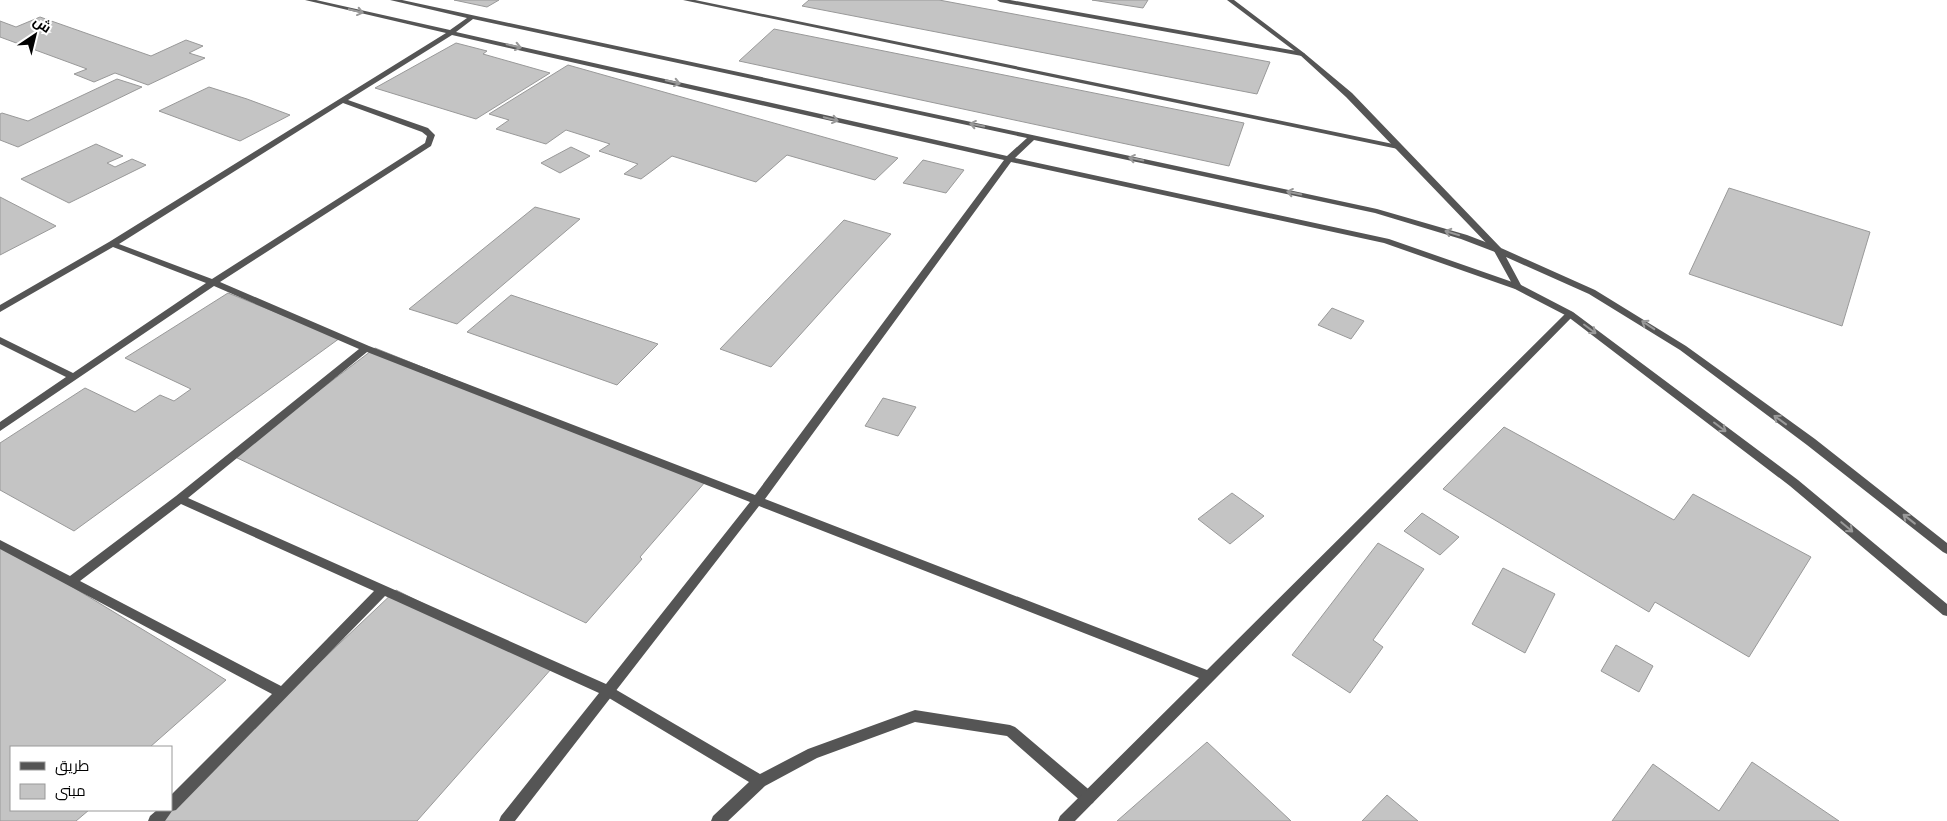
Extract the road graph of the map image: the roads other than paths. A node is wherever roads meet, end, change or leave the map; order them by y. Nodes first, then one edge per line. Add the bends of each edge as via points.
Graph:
1 (308, 0) edge
2 (393, 0) edge
3 (686, 0) edge
4 (1000, 0) edge
5 (1230, 0) edge
6 (472, 17) junction
7 (452, 32) junction
8 (1302, 54) junction
9 (341, 100) junction
10 (1033, 137) junction
11 (1398, 148) junction
12 (1009, 159) junction
13 (112, 244) junction
14 (1498, 250) junction
15 (213, 282) junction
16 (1518, 287) junction
17 (0, 309) edge
18 (1570, 314) junction
19 (0, 340) edge
20 (366, 348) junction
21 (73, 377) junction
22 (0, 427) edge
23 (180, 498) junction
24 (758, 500) junction
25 (0, 544) edge
26 (1947, 549) edge
27 (71, 582) junction
28 (383, 590) junction
29 (1947, 611) edge
30 (1209, 677) junction
31 (608, 691) junction
32 (282, 693) junction
33 (760, 781) junction
34 (1088, 798) junction
35 (172, 804) edge
36 (165, 811) edge
37 (155, 821) edge
38 (506, 821) edge
39 (718, 821) edge
40 (1065, 821) edge

1 -> 7 street
2 - 6 street
3 - 11 street
4 - 8 street
5 - 8 street
6 - 7 street
10 -> 6 street
7 - 9 street
7 -> 12 street
8 - 11 street via 1349,95
9 - 13 street
9 - 15 street via 425,130 431,135 428,144
10 - 12 street
14 -> 10 street via 1377,211
11 - 14 street
12 - 16 street via 1386,241
12 - 24 street
13 - 15 street
13 - 17 street
14 - 16 street
26 -> 14 street via 1811,442 1683,348 1592,292
15 - 20 street
15 - 21 street
16 - 18 street
18 -> 29 street via 1794,483
18 - 30 street
19 - 21 street
20 - 23 street
20 - 24 street
21 - 22 street
23 - 27 street
23 - 28 street
24 - 30 street
24 - 31 street
25 - 27 street
27 - 32 street
28 - 31 street
28 - 32 street
30 - 34 street
31 - 33 street
31 - 38 street
32 - 35 street
33 - 34 street via 812,753 915,716 1010,731
33 - 39 street
34 - 40 street
36 - 37 street

